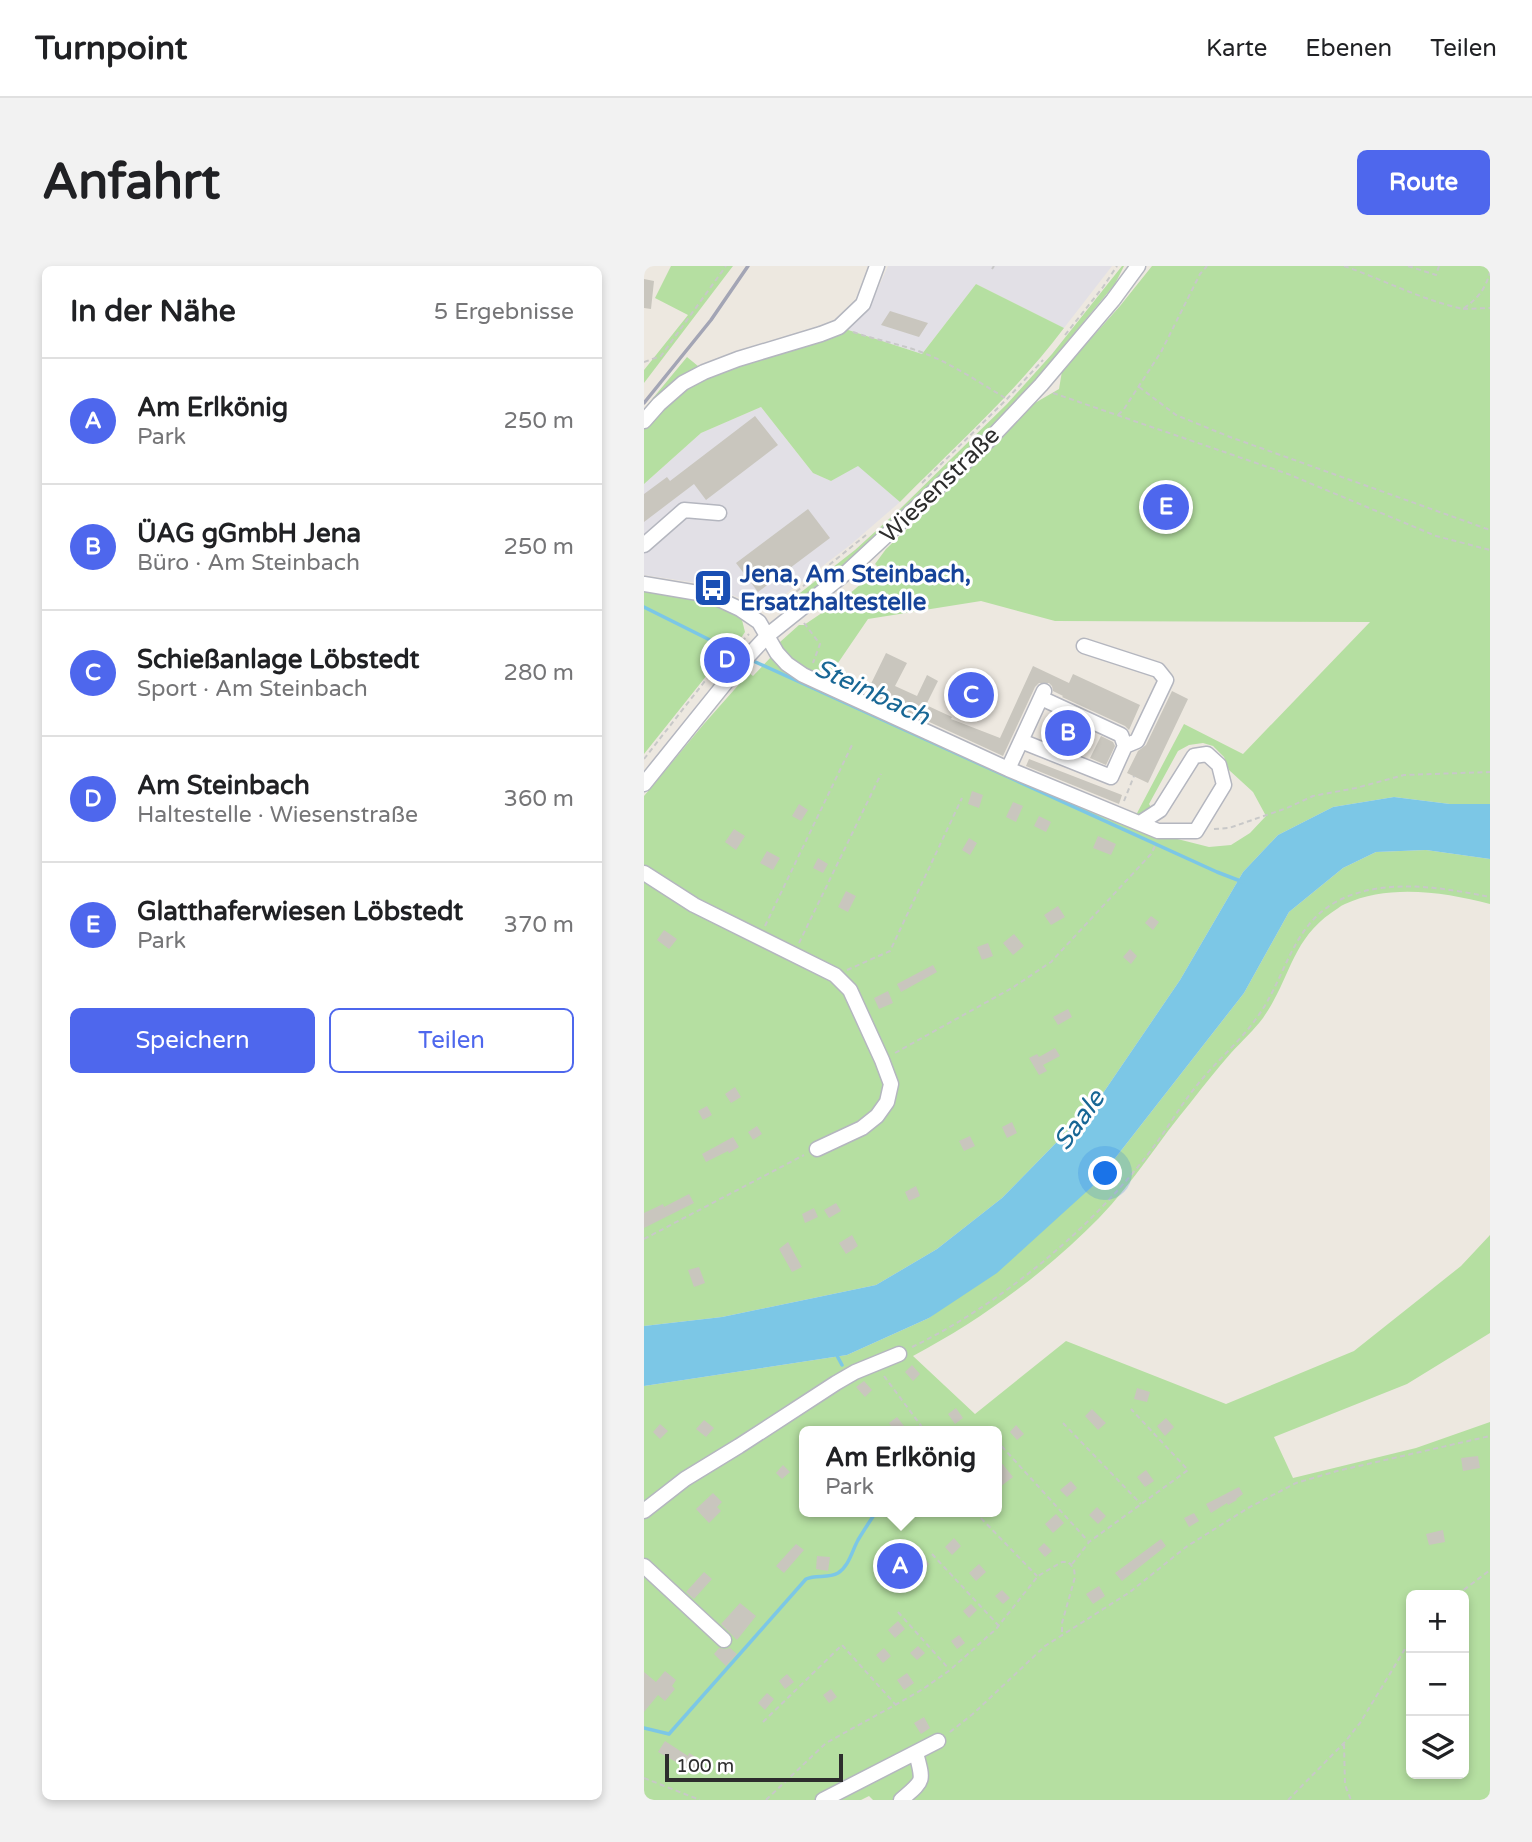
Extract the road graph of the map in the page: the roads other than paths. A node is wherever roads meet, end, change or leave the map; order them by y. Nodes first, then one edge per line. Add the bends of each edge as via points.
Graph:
1 (877, 266) edge
2 (1138, 266) edge
3 (644, 421) edge
4 (719, 513) dead end
5 (644, 545) edge
6 (644, 584) edge
7 (768, 635) junction
8 (1084, 646) dead end
9 (1021, 741) junction
10 (1125, 746) junction
11 (1008, 769) junction
12 (644, 784) edge
13 (1140, 823) junction
14 (644, 873) edge
15 (817, 1149) road end
16 (899, 1353) road end
17 (644, 1511) edge
18 (644, 1566) edge
19 (724, 1640) dead end
20 (938, 1741) road end
21 (916, 1753) junction
22 (823, 1800) edge
23 (901, 1800) edge

1 - 3 street via 863,303 839,327 704,372 683,383
2 - 7 street, Wiesenstraße via 1041,385 989,440 847,572
4 - 5 street via 684,510
6 - 7 street via 710,595 759,622
7 - 11 street via 777,653 803,675
7 - 12 street, Wiesenstraße
8 - 10 street via 1158,670 1166,680 1137,741
9 - 10 street via 1111,777
9 - 10 street via 1043,695 1121,735
9 - 11 street
11 - 13 street
13 - 13 street via 1158,831 1196,831 1224,785 1219,765 1207,754 1194,756 1160,810
14 - 15 street via 694,905 835,975 850,989 891,1084 887,1102 877,1116
16 - 17 street via 836,1383 685,1479
18 - 19 street
20 - 21 street
21 - 22 street
21 - 23 street via 920,1784

